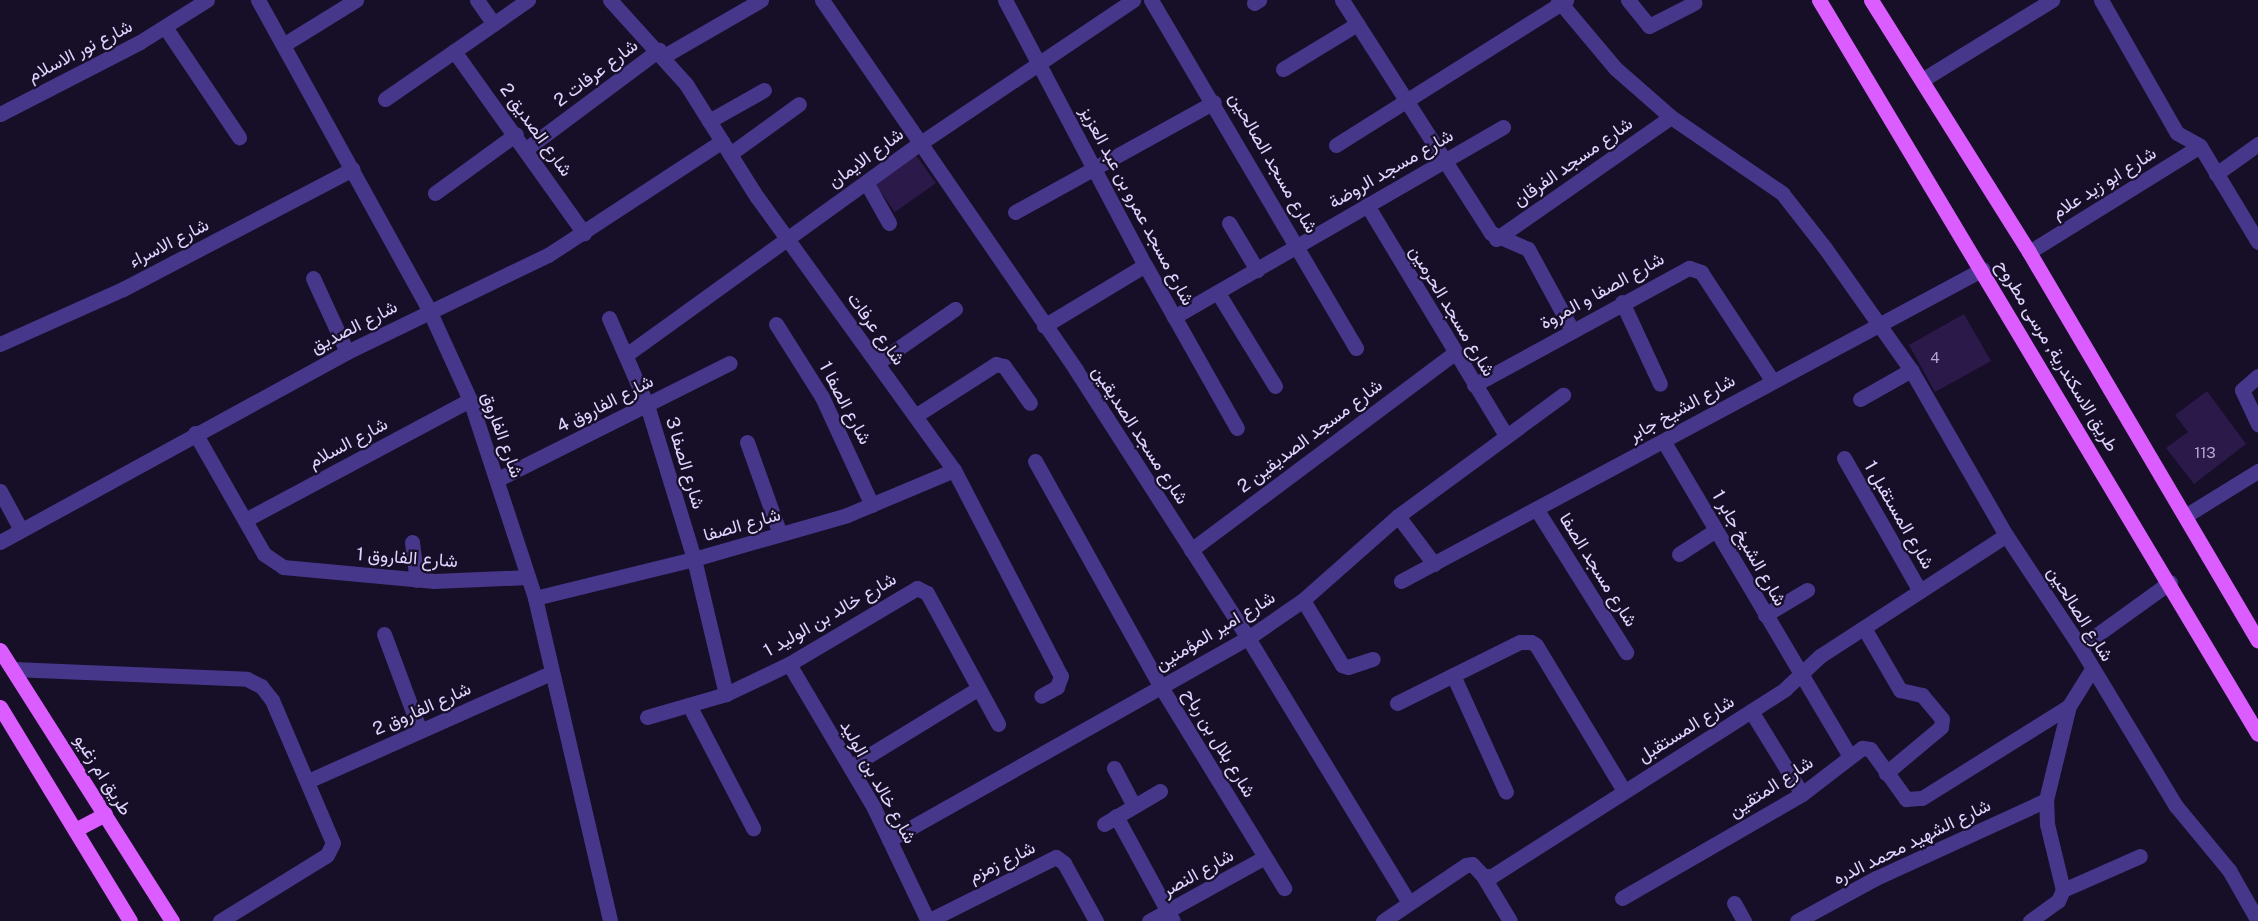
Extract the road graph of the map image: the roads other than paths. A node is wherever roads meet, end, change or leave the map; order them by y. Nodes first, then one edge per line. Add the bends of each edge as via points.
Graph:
1 (258, 0) edge
2 (356, 0) edge
3 (477, 0) edge
4 (528, 0) edge
5 (610, 0) edge
6 (761, 0) edge
7 (822, 0) edge
8 (1005, 0) edge
9 (1133, 0) edge
10 (1151, 0) edge
11 (1342, 0) edge
12 (1628, 0) edge
13 (1819, 0) edge
14 (1871, 0) edge
15 (2052, 0) edge
16 (2101, 0) edge
17 (202, 1) edge
18 (1561, 1) edge
19 (1694, 3) dead end
20 (494, 24) junction
21 (1357, 24) junction
22 (165, 27) junction
23 (283, 45) junction
24 (454, 51) junction
25 (661, 53) junction
26 (1038, 63) junction
27 (1282, 69) dead end
28 (1922, 80) junction
29 (764, 90) dead end
30 (385, 99) dead end
31 (1214, 102) junction
32 (1405, 102) junction
33 (799, 104) dead end
34 (0, 114) edge
35 (1671, 117) junction
36 (710, 122) junction
37 (1503, 127) dead end
38 (516, 134) junction
39 (239, 137) dead end
40 (722, 141) junction
41 (919, 144) junction
42 (2258, 144) edge
43 (1336, 145) dead end
44 (2200, 146) junction
45 (526, 149) junction
46 (730, 154) junction
47 (1444, 160) junction
48 (1093, 168) junction
49 (353, 169) junction
50 (2216, 174) junction
51 (866, 182) junction
52 (435, 192) dead end
53 (1367, 204) junction
54 (1015, 212) dead end
55 (889, 223) dead end
56 (1229, 223) dead end
57 (584, 233) junction
58 (788, 239) junction
59 (1496, 239) junction
60 (2258, 242) edge
61 (1299, 246) junction
62 (2030, 252) junction
63 (1145, 265) junction
64 (1983, 269) junction
65 (1257, 270) junction
66 (313, 278) dead end
67 (1218, 293) junction
68 (1622, 302) junction
69 (956, 309) dead end
70 (429, 310) junction
71 (1174, 317) junction
72 (609, 318) dead end
73 (1878, 322) junction
74 (776, 324) dead end
75 (1044, 326) junction
76 (1572, 330) junction
77 (0, 344) edge
78 (1356, 348) dead end
79 (347, 352) junction
80 (1454, 353) junction
81 (626, 354) junction
82 (730, 363) dead end
83 (877, 363) junction
84 (1911, 369) junction
85 (2258, 376) edge
86 (1772, 380) junction
87 (1660, 384) dead end
88 (1474, 385) junction
89 (1275, 386) dead end
90 (1563, 395) dead end
91 (1860, 399) dead end
92 (470, 400) junction
93 (1030, 403) dead end
94 (647, 405) junction
95 (915, 416) junction
96 (2258, 424) edge
97 (1237, 428) dead end
98 (195, 433) junction
99 (1506, 435) junction
100 (747, 442) dead end
101 (1665, 442) junction
102 (1844, 458) dead end
103 (1035, 461) dead end
104 (954, 470) junction
105 (2258, 471) edge
106 (498, 479) junction
107 (0, 491) edge
108 (872, 505) junction
109 (1537, 510) junction
110 (1398, 516) junction
111 (2185, 516) junction
112 (244, 520) junction
113 (21, 530) junction
114 (1716, 530) junction
115 (780, 534) junction
116 (2006, 535) junction
117 (0, 542) edge
118 (412, 542) dead end
119 (1191, 550) junction
120 (1678, 554) dead end
121 (694, 559) junction
122 (1434, 564) junction
123 (528, 577) junction
124 (417, 580) junction
125 (1401, 581) dead end
126 (2170, 582) junction
127 (1807, 590) dead end
128 (1920, 591) junction
129 (535, 598) junction
130 (1303, 600) junction
131 (1765, 615) junction
132 (1864, 628) junction
133 (384, 634) dead end
134 (1248, 638) junction
135 (2258, 640) edge
136 (2080, 647) junction
137 (0, 650) edge
138 (1626, 652) dead end
139 (1373, 659) dead end
140 (789, 664) junction
141 (13, 669) junction
142 (2092, 669) junction
143 (1802, 672) junction
144 (552, 674) junction
145 (1453, 675) junction
146 (1161, 687) junction
147 (979, 688) junction
148 (726, 694) junction
149 (1041, 696) dead end
150 (1397, 703) dead end
151 (689, 705) junction
152 (2069, 706) junction
153 (0, 707) edge
154 (1751, 711) junction
155 (647, 717) dead end
156 (998, 724) dead end
157 (420, 731) junction
158 (2258, 734) edge
159 (1850, 756) junction
160 (850, 767) junction
161 (1114, 768) dead end
162 (1886, 773) junction
163 (308, 781) junction
164 (1160, 791) dead end
165 (1624, 791) junction
166 (1506, 792) dead end
167 (1802, 794) junction
168 (2046, 800) junction
169 (1134, 806) junction
170 (105, 814) junction
171 (753, 828) dead end
172 (75, 830) junction
173 (890, 840) junction
174 (2140, 856) dead end
175 (1265, 857) junction
176 (1483, 876) junction
177 (1284, 888) dead end
178 (2063, 890) junction
179 (1622, 898) dead end
180 (1734, 903) dead end
181 (1405, 911) edge
182 (1170, 917) edge
183 (130, 921) edge
184 (172, 921) edge
185 (220, 921) edge
186 (610, 921) edge
187 (928, 921) edge
188 (1096, 921) edge
189 (1149, 921) edge
190 (1383, 921) edge
191 (1510, 921) edge
192 (1744, 921) edge
193 (1797, 921) edge
194 (2030, 921) edge
195 (2258, 921) edge

1 - 23 street, شارع الفاروق
2 - 23 street
3 - 20 street
4 - 20 street
5 - 25 street, شارع عرفات
6 - 25 street, شارع عرفات 2
7 - 41 street, شارع مسجد الصديقين
8 - 26 street, شارع مسجد عمرو بن عبد العزيز
9 - 26 street, شارع الايمان
10 - 31 street, شارع مسجد الصالحين
11 - 21 street
12 - 19 street via 1649,26
13 - 64 main road, طريق الاسكندرية, مرسى مطروح
14 - 28 main road, طريق الاسكندرية, مرسى مطروح
15 - 28 street
16 - 44 street via 2177,133
17 - 22 street, شارع نور الاسلام
18 - 32 street
18 - 35 street, شارع الصالحين via 1615,68
20 - 24 street
21 - 27 street
21 - 32 street
22 - 34 street, شارع نور الاسلام
22 - 39 street
23 - 49 street, شارع الفاروق
24 - 30 street
24 - 38 street, شارع الصديق 2
25 - 36 street, شارع عرفات
25 - 45 street, شارع عرفات 2
26 - 41 street, شارع الايمان
26 - 48 street, شارع مسجد عمرو بن عبد العزيز
28 - 62 main road, طريق الاسكندرية, مرسى مطروح
29 - 36 street
31 - 48 street
31 - 61 street, شارع مسجد الصالحين
32 - 43 street
32 - 47 street
33 - 46 street
35 - 59 street, شارع مسجد الفرقان
35 - 73 street, شارع الصالحين via 1782,193
36 - 40 street, شارع عرفات
37 - 47 street, شارع مسجد الروضة
38 - 45 street, شارع الصديق 2
38 - 52 street
40 - 46 street, شارع عرفات
40 - 57 street, شارع الصديق
41 - 51 street, شارع الايمان
41 - 75 street, شارع مسجد الصديقين
42 - 50 street
44 - 50 street
44 - 62 street, شارع ابو زيد علام
45 - 57 street, شارع الصديق 2
46 - 58 street, شارع عرفات
47 - 53 street, شارع مسجد الروضة
47 - 59 street
48 - 54 street
48 - 63 street, شارع مسجد عمرو بن عبد العزيز
49 - 70 street, شارع الفاروق
49 - 77 street, شارع الاسراء via 123,289
50 - 60 street
51 - 55 street
51 - 58 street, شارع الايمان
53 - 61 street, شارع مسجد الروضة
53 - 80 street, شارع مسجد الحرمين
56 - 65 street
57 - 70 street, شارع الصديق via 548,255
58 - 81 street, شارع الايمان
58 - 83 street, شارع عرفات
59 - 76 street via 1527,249
61 - 65 street, شارع مسجد الروضة
61 - 78 street, شارع مسجد الصالحين
62 - 111 main road, طريق الاسكندرية, مرسى مطروح
63 - 71 street, شارع مسجد عمرو بن عبد العزيز
63 - 75 street
64 - 73 street, شارع الشيخ جابر
64 - 126 main road, طريق الاسكندرية, مرسى مطروح
65 - 67 street, شارع مسجد الروضة
66 - 79 street
67 - 71 street, شارع مسجد الروضة
67 - 89 street
68 - 76 street, شارع الصفا و المروة
68 - 86 street, شارع الصفا و المروة via 1677,271 1689,268 1701,272
68 - 87 street
69 - 83 street
70 - 79 street, شارع الصديق
70 - 92 street, شارع الفاروق
71 - 97 street, شارع مسجد عمرو بن عبد العزيز
72 - 81 street, شارع الصفا 3
73 - 84 street, شارع الصالحين
73 - 86 street, شارع الشيخ جابر
74 - 108 street, شارع الصفا 1 via 822,397
75 - 119 street, شارع مسجد الصديقين
76 - 88 street, شارع الصفا و المروة
79 - 98 street, شارع الصديق
80 - 88 street, شارع مسجد الحرمين
80 - 119 street, شارع مسجد الصديقين 2
81 - 94 street, شارع الصفا 3
82 - 94 street, شارع الفاروق 4
83 - 95 street, شارع عرفات
84 - 91 street
84 - 116 street, شارع الصالحين
85 - 96 street via 2242,390
86 - 101 street, شارع الشيخ جابر
88 - 99 street, شارع مسجد الحرمين
90 - 99 street, شارع امير المؤمنين
92 - 106 street, شارع الفاروق
92 - 112 street, شارع السلام
93 - 95 street via 1004,366 996,364
94 - 106 street, شارع الفاروق 4
94 - 121 street, شارع الصفا 3
95 - 104 street, شارع عرفات
98 - 112 street
98 - 113 street, شارع الصديق
99 - 110 street, شارع امير المؤمنين
100 - 115 street
101 - 109 street, شارع الشيخ جابر
101 - 114 street, شارع الشيخ جابر 1
102 - 128 street, شارع المستقبل 1
103 - 146 street, شارع بلال بن رباح
104 - 108 street, شارع الصفا
104 - 149 street, شارع عرفات via 1061,676 1057,687
105 - 111 street
106 - 123 street, شارع الفاروق
107 - 113 street
108 - 115 street, شارع الصفا
109 - 122 street, شارع الشيخ جابر
109 - 138 street, شارع مسجد الصفا
110 - 122 street
110 - 130 street, شارع امير المؤمنين
111 - 135 main road, طريق الاسكندرية, مرسى مطروح
112 - 124 street, شارع الفاروق 1 via 264,554 283,567
113 - 117 street, شارع الصديق
114 - 120 street
114 - 131 street, شارع الشيخ جابر 1
115 - 121 street, شارع الصفا
116 - 128 street, شارع المستقبل
116 - 136 street, شارع الصالحين
118 - 124 street
119 - 134 street, شارع مسجد الصديقين
121 - 129 street, شارع الصفا
121 - 148 street, شارع الصفا 3
122 - 125 street, شارع الشيخ جابر
123 - 124 street, شارع الفاروق 1 via 476,582
123 - 129 street, شارع الفاروق
126 - 136 street
126 - 158 main road, طريق الاسكندرية, مرسى مطروح
127 - 131 street
128 - 132 street, شارع المستقبل
129 - 144 street, شارع الفاروق
130 - 134 street, شارع امير المؤمنين
130 - 139 street via 1342,665 1348,667
131 - 143 street, شارع الشيخ جابر 1
132 - 143 street, شارع المستقبل
132 - 162 street via 1900,690 1922,695 1942,719 1941,727
133 - 157 street
134 - 146 street, شارع امير المؤمنين
134 - 181 street, شارع مسجد الصديقين
136 - 142 street, شارع الصالحين
137 - 141 main road, طريق ام زغيو
140 - 147 street, شارع خالد بن الوليد 1 via 917,588 927,593
140 - 148 street, شارع خالد بن الوليد 1
140 - 160 street, شارع خالد بن الوليد
141 - 163 street via 248,679 261,686 272,700
141 - 170 main road, طريق ام زغيو
142 - 152 street
142 - 195 street, شارع الصالحين via 2176,806 2229,870
143 - 154 street, شارع المستقبل
143 - 159 street, شارع الشيخ جابر 1
144 - 157 street, شارع الفاروق 2
144 - 186 street, شارع الفاروق
145 - 150 street
145 - 165 street via 1520,642 1536,645
145 - 166 street
146 - 173 street, شارع امير المؤمنين
146 - 175 street, شارع بلال بن رباح
147 - 156 street, شارع خالد بن الوليد 1
147 - 160 street
148 - 151 street, شارع خالد بن الوليد 1
151 - 155 street, شارع خالد بن الوليد 1
151 - 171 street
152 - 162 street via 1922,798 1906,799
152 - 168 street
153 - 172 main road
154 - 165 street, شارع المستقبل
154 - 167 street
157 - 163 street, شارع الفاروق 2
159 - 162 street via 1867,747
159 - 167 street, شارع المتقين
160 - 173 street, شارع خالد بن الوليد
161 - 169 street
163 - 185 street via 333,843 327,855
164 - 169 street
165 - 176 street, شارع المستقبل via 1492,876
167 - 179 street, شارع المتقين
168 - 178 street via 2047,824
168 - 193 street, شارع الشهيد محمد الدره via 1876,878
169 - 182 street via 1110,820
170 - 172 main road
170 - 184 main road, طريق ام زغيو
172 - 183 main road
173 - 187 street, شارع خالد بن الوليد
174 - 178 street
175 - 177 street, شارع بلال بن رباح
175 - 182 street, شارع النصر
176 - 181 street via 1472,864 1466,865
176 - 191 street
178 - 194 street via 2058,901
180 - 192 street
181 - 190 street
182 - 189 street, شارع النصر
187 - 188 street, شارع زمزم via 1056,857 1064,862

